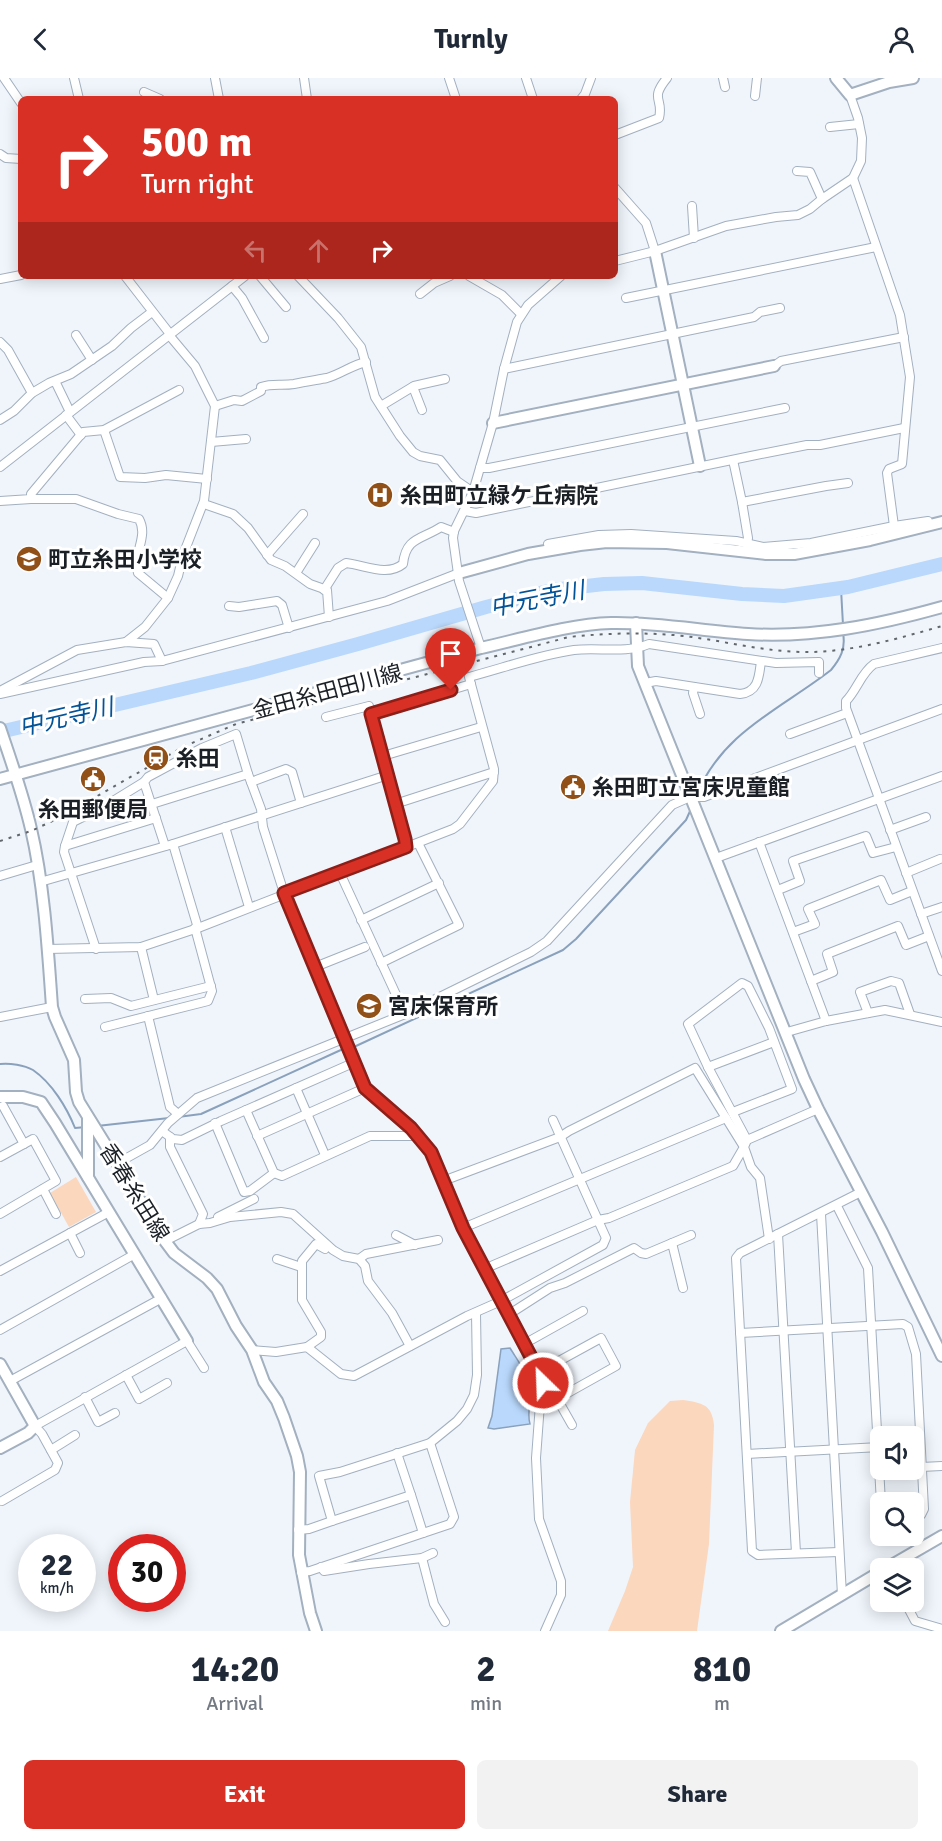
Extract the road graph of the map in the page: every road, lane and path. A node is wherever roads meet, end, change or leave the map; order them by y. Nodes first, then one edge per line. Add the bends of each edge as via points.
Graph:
1 (3, 78) edge
2 (74, 78) edge
3 (215, 78) edge
4 (304, 78) edge
5 (449, 78) edge
6 (526, 78) edge
7 (591, 78) edge
8 (667, 78) edge
9 (723, 78) edge
10 (757, 78) edge
11 (836, 78) edge
12 (913, 78) edge
13 (725, 87) dead end
14 (144, 92) dead end
15 (850, 95) junction
16 (78, 96) edge
17 (153, 96) edge
18 (218, 96) edge
19 (307, 96) edge
20 (455, 96) edge
21 (532, 96) edge
22 (583, 96) edge
23 (755, 96) dead end
24 (18, 99) edge
25 (859, 124) junction
26 (830, 127) dead end
27 (618, 134) edge
28 (0, 154) edge
29 (18, 159) edge
30 (797, 171) dead end
31 (853, 178) junction
32 (618, 191) edge
33 (822, 199) junction
34 (692, 206) dead end
35 (694, 238) junction
36 (876, 247) junction
37 (655, 251) junction
38 (618, 260) edge
39 (18, 276) edge
40 (0, 279) edge
41 (127, 279) edge
42 (241, 279) edge
43 (263, 279) edge
44 (301, 279) edge
45 (442, 279) edge
46 (474, 279) edge
47 (558, 279) edge
48 (232, 286) junction
49 (664, 290) junction
50 (420, 294) dead end
51 (626, 298) dead end
52 (286, 307) dead end
53 (780, 308) dead end
54 (152, 312) junction
55 (521, 314) junction
56 (76, 335) dead end
57 (169, 335) junction
58 (673, 335) junction
59 (904, 337) junction
60 (264, 338) dead end
61 (0, 342) edge
62 (92, 360) junction
63 (366, 362) junction
64 (774, 366) joint
65 (504, 369) junction
66 (445, 379) dead end
67 (55, 381) junction
68 (683, 386) junction
69 (413, 387) junction
70 (179, 390) dead end
71 (32, 393) junction
72 (215, 406) junction
73 (381, 406) junction
74 (785, 408) dead end
75 (422, 410) dead end
76 (68, 413) junction
77 (0, 420) edge
78 (493, 423) junction
79 (692, 427) junction
80 (904, 428) junction
81 (104, 430) junction
82 (81, 435) junction
83 (246, 439) dead end
84 (211, 442) junction
85 (733, 460) junction
86 (700, 466) junction
87 (0, 467) edge
88 (480, 468) junction
89 (207, 479) junction
90 (848, 483) dead end
91 (473, 492) junction
92 (31, 499) junction
93 (0, 501) edge
94 (742, 502) junction
95 (204, 504) junction
96 (465, 511) junction
97 (303, 514) dead end
98 (941, 523) edge
99 (894, 526) junction
100 (454, 532) junction
101 (315, 543) dead end
102 (747, 544) junction
103 (550, 550) junction
104 (267, 555) junction
105 (296, 573) junction
106 (459, 577) junction
107 (324, 590) junction
108 (168, 598) junction
109 (230, 606) dead end
110 (942, 607) edge
111 (329, 618) junction
112 (636, 623) junction
113 (289, 628) junction
114 (126, 642) junction
115 (481, 648) junction
116 (942, 648) edge
117 (636, 649) junction
118 (162, 661) junction
119 (761, 661) junction
120 (819, 673) dead end
121 (645, 683) junction
122 (471, 684) junction
123 (694, 687) junction
124 (0, 693) edge
125 (942, 709) edge
126 (848, 713) junction
127 (371, 714) junction
128 (700, 714) dead end
129 (326, 717) dead end
130 (482, 727) junction
131 (0, 728) edge
132 (790, 734) dead end
133 (857, 741) junction
134 (383, 756) junction
135 (14, 769) junction
136 (494, 772) junction
137 (387, 775) junction
138 (942, 777) edge
139 (249, 778) junction
140 (0, 779) edge
141 (144, 782) junction
142 (690, 797) junction
143 (879, 799) junction
144 (301, 802) junction
145 (152, 804) junction
146 (395, 804) junction
147 (261, 816) junction
148 (926, 817) dead end
149 (156, 818) junction
150 (225, 827) junction
151 (890, 830) junction
152 (759, 842) junction
153 (418, 843) junction
154 (169, 845) junction
155 (65, 846) junction
156 (406, 847) junction
157 (896, 847) junction
158 (716, 858) junction
159 (940, 860) dead end
160 (37, 865) junction
161 (340, 873) junction
162 (906, 873) junction
163 (72, 874) junction
164 (0, 876) edge
165 (40, 882) junction
166 (439, 883) junction
167 (778, 890) junction
168 (912, 891) junction
169 (284, 893) junction
170 (249, 907) junction
171 (942, 907) edge
172 (921, 914) junction
173 (361, 920) junction
174 (197, 928) junction
175 (793, 932) junction
176 (929, 936) junction
177 (141, 947) junction
178 (365, 947) dead end
179 (47, 949) junction
180 (96, 949) junction
181 (939, 955) edge
182 (381, 963) junction
183 (315, 967) junction
184 (942, 971) edge
185 (811, 981) junction
186 (211, 986) junction
187 (84, 999) dead end
188 (154, 1000) junction
189 (52, 1006) junction
190 (0, 1012) edge
191 (868, 1013) junction
192 (405, 1014) junction
193 (910, 1014) junction
194 (4, 1016) edge
195 (148, 1016) junction
196 (826, 1021) junction
197 (942, 1022) edge
198 (105, 1027) dead end
199 (787, 1032) junction
200 (345, 1039) junction
201 (774, 1042) junction
202 (353, 1063) junction
203 (708, 1067) junction
204 (296, 1088) junction
205 (365, 1088) junction
206 (1, 1102) edge
207 (818, 1109) junction
208 (246, 1110) junction
209 (733, 1112) junction
210 (178, 1114) junction
211 (307, 1115) junction
212 (88, 1117) junction
213 (726, 1118) junction
214 (553, 1120) dead end
215 (215, 1124) junction
216 (162, 1131) junction
217 (257, 1136) junction
218 (417, 1136) junction
219 (170, 1137) junction
220 (560, 1137) junction
221 (745, 1143) junction
222 (24, 1144) junction
223 (326, 1155) junction
224 (0, 1157) edge
225 (116, 1164) junction
226 (274, 1173) junction
227 (88, 1178) junction
228 (579, 1179) junction
229 (443, 1181) junction
230 (43, 1189) junction
231 (861, 1192) junction
232 (254, 1199) dead end
233 (837, 1206) junction
234 (109, 1212) junction
235 (0, 1214) edge
236 (57, 1214) dead end
237 (821, 1214) junction
238 (598, 1220) junction
239 (210, 1223) junction
240 (200, 1224) junction
241 (463, 1228) junction
242 (70, 1233) junction
243 (778, 1234) junction
244 (396, 1235) dead end
245 (691, 1235) dead end
246 (769, 1239) junction
247 (438, 1240) dead end
248 (165, 1241) junction
249 (672, 1243) junction
250 (415, 1245) junction
251 (333, 1250) junction
252 (80, 1253) dead end
253 (135, 1254) junction
254 (278, 1259) dead end
255 (358, 1259) junction
256 (301, 1267) junction
257 (484, 1269) junction
258 (0, 1271) edge
259 (683, 1288) dead end
260 (162, 1298) junction
261 (501, 1301) junction
262 (582, 1311) dead end
263 (476, 1312) junction
264 (508, 1315) junction
265 (872, 1326) junction
266 (827, 1328) junction
267 (0, 1330) edge
268 (783, 1331) junction
269 (740, 1333) junction
270 (188, 1341) junction
271 (524, 1344) junction
272 (410, 1346) junction
273 (307, 1347) junction
274 (252, 1350) junction
275 (942, 1356) edge
276 (0, 1364) edge
277 (204, 1368) dead end
278 (539, 1372) junction
279 (126, 1375) junction
280 (10, 1381) junction
281 (167, 1383) dead end
282 (543, 1383) junction
283 (85, 1397) junction
284 (557, 1399) junction
285 (115, 1413) dead end
286 (572, 1425) dead end
287 (35, 1426) junction
288 (878, 1426) edge
289 (917, 1426) edge
290 (75, 1435) dead end
291 (430, 1443) junction
292 (870, 1447) edge
293 (0, 1448) edge
294 (834, 1449) junction
295 (51, 1450) junction
296 (790, 1451) junction
297 (397, 1453) junction
298 (747, 1454) junction
299 (942, 1466) edge
300 (924, 1467) edge
301 (411, 1495) junction
302 (2, 1501) dead end
303 (332, 1521) junction
304 (298, 1530) junction
305 (423, 1533) junction
306 (942, 1536) edge
307 (839, 1552) junction
308 (433, 1553) dead end
309 (796, 1553) junction
310 (422, 1558) junction
311 (905, 1558) edge
312 (321, 1567) junction
313 (301, 1572) junction
314 (870, 1578) edge
315 (842, 1595) junction
316 (910, 1612) edge
317 (445, 1622) dead end
318 (942, 1629) edge
319 (316, 1631) edge
320 (545, 1631) edge
321 (781, 1631) edge

1 - 24 street
2 - 16 street
3 - 18 street
4 - 19 street
5 - 20 street
6 - 21 street
7 - 22 street
8 - 27 street via 657,89 659,118
9 - 13 street
10 - 23 street
11 - 15 street
12 - 15 street
14 - 17 street
15 - 25 street
25 - 26 street
25 - 31 street via 862,155
28 - 29 street
30 - 33 street via 810,172
31 - 33 street
31 - 36 street
32 - 37 street via 646,223
33 - 35 street via 798,215 726,226
34 - 35 street
35 - 37 street
36 - 49 street
36 - 59 street
37 - 38 street
37 - 49 street
39 - 40 street
41 - 54 street
42 - 48 street
43 - 52 street
44 - 63 street via 352,334
45 - 50 street
46 - 55 street via 502,295
47 - 55 street
48 - 57 street
48 - 60 street
49 - 51 street
49 - 58 street
53 - 58 street
54 - 57 street
54 - 62 street
55 - 65 street
56 - 62 street
57 - 72 street via 195,366
57 - 76 street
58 - 65 street
58 - 68 street
59 - 64 street via 781,361
59 - 80 street via 910,377
61 - 71 street
62 - 67 street
63 - 72 street via 327,378 295,384 271,383 242,401
63 - 73 street
64 - 68 street
65 - 78 street
66 - 69 street
67 - 71 street
67 - 76 street
68 - 78 street
68 - 79 street
69 - 73 street
69 - 75 street
70 - 81 street
71 - 77 street
72 - 84 street
73 - 91 street via 413,452 440,460 457,481
74 - 79 street
76 - 82 street
76 - 87 street
78 - 88 street
79 - 86 street
79 - 88 street
80 - 85 street
80 - 99 street via 902,464 887,472
81 - 82 street
81 - 89 street via 120,477 166,475
82 - 92 street via 31,494
83 - 84 street
84 - 89 street
85 - 86 street
85 - 94 street
86 - 96 street via 476,513
88 - 91 street
89 - 95 street
90 - 94 street
91 - 96 street
92 - 93 street
92 - 108 street via 76,499 139,519 144,531 138,573
94 - 102 street
95 - 104 street via 233,514
95 - 108 street
96 - 100 street
97 - 104 street
98 - 99 street via 936,520
98 - 103 street via 794,554 643,542
99 - 102 street via 811,543 762,547
100 - 106 street
100 - 107 street via 441,527 415,540 407,547 402,567 381,570 346,562
101 - 105 street
102 - 103 street via 631,534 560,540 548,544
103 - 106 street
104 - 105 street
105 - 107 street
106 - 111 street
106 - 115 street
107 - 111 street
108 - 114 street via 145,627
109 - 113 street via 278,601
110 - 112 street, 金田糸田田川線 via 849,630 810,634 747,634
111 - 113 street
112 - 115 street, 金田糸田田川線 via 575,628
112 - 117 street
113 - 118 street
114 - 118 street via 154,644
114 - 124 street via 77,650
115 - 135 street, 金田糸田田川線 via 69,761
116 - 126 street via 866,669 846,701
117 - 119 street via 649,644
117 - 121 street
117 - 122 street via 561,652 469,677
118 - 124 street
119 - 120 street via 819,662
119 - 123 street via 759,680 748,693
121 - 123 street
121 - 142 street
122 - 127 street
122 - 130 street
123 - 128 street
125 - 133 street
126 - 132 street
126 - 133 street
127 - 129 street via 369,706
127 - 134 street
130 - 134 street
130 - 136 street
131 - 135 street, 香春糸田線
133 - 142 street via 704,796
133 - 143 street
134 - 137 street
135 - 140 street, 金田糸田田川線
135 - 160 street, 香春糸田線
136 - 146 street
136 - 153 street via 493,781 459,824
137 - 144 street
137 - 146 street
138 - 143 street
139 - 141 street via 236,734 202,748
139 - 144 street via 286,769 292,772
139 - 145 street
139 - 147 street
141 - 145 street
141 - 155 street via 73,822
142 - 158 street
142 - 192 street via 672,805 547,941
143 - 151 street
143 - 152 street
144 - 147 street
145 - 149 street
146 - 156 street
147 - 150 street
147 - 169 street
148 - 151 street
149 - 154 street
149 - 155 street
150 - 154 street
150 - 170 street
151 - 157 street
152 - 158 street
152 - 167 street
153 - 156 street
153 - 166 street
154 - 163 street
154 - 174 street
155 - 163 street
156 - 161 street
157 - 162 street
157 - 167 street via 873,853 866,836 793,861 800,881
158 - 199 street
159 - 162 street
160 - 164 street
160 - 165 street, 香春糸田線
161 - 169 street
161 - 173 street
162 - 168 street
163 - 165 street
163 - 180 street
165 - 179 street, 香春糸田線
166 - 173 street
166 - 182 street via 459,925
167 - 175 street
168 - 172 street
168 - 175 street via 890,900 881,880 808,909 815,924
169 - 170 street
169 - 183 street
170 - 174 street
171 - 172 street
172 - 176 street
173 - 182 street
174 - 177 street
174 - 186 street
175 - 185 street
176 - 181 street
176 - 185 street via 906,945 898,926 827,954 833,972
177 - 180 street
177 - 188 street
178 - 183 street
179 - 180 street
179 - 189 street, 香春糸田線
181 - 184 street
182 - 192 street
183 - 200 street
185 - 196 street
186 - 188 street
186 - 195 street via 208,1001
187 - 188 street via 111,998 131,1006
189 - 194 street
189 - 212 street, 香春糸田線 via 74,1060 76,1092
190 - 194 street
191 - 193 street via 885,1010
191 - 193 street via 860,992 891,981 899,983
191 - 196 street
192 - 200 street
193 - 197 street
195 - 198 street
195 - 210 street via 170,1107
196 - 199 street
199 - 207 street
200 - 202 street
200 - 210 street via 196,1098
201 - 203 street
201 - 203 street via 748,986 742,983 688,1024
201 - 209 street via 792,1089
202 - 204 street
202 - 205 street
203 - 209 street
204 - 208 street
204 - 211 street
205 - 211 street
205 - 218 street
206 - 222 street
206 - 227 street via 23,1097 41,1102
207 - 221 street
207 - 231 street
208 - 215 street
208 - 217 street
209 - 221 street
210 - 216 street
211 - 217 street
211 - 223 street
212 - 225 street, 香春糸田線
212 - 227 street
213 - 220 street via 695,1068
213 - 221 street
213 - 228 street
214 - 220 street
215 - 219 street via 182,1140
215 - 226 street via 244,1192
216 - 219 street
216 - 225 street via 150,1145
217 - 226 street
218 - 223 street via 370,1136
218 - 229 street via 431,1152
219 - 240 street via 170,1147 203,1214
220 - 228 street
220 - 229 street
221 - 238 street via 733,1166
221 - 246 street via 751,1167 760,1178
222 - 224 street
222 - 230 street via 33,1139 56,1181
223 - 226 street via 282,1176
225 - 248 street, 香春糸田線
227 - 234 street
228 - 238 street
228 - 241 street
229 - 241 street
230 - 235 street
230 - 236 street
231 - 233 street
231 - 275 street
232 - 239 street
233 - 237 street
233 - 265 street via 868,1268
234 - 242 street
234 - 253 street
237 - 243 street
237 - 266 street
238 - 257 street
238 - 261 street via 606,1238 603,1245
239 - 240 street
239 - 251 street via 230,1217 292,1214
240 - 248 street
241 - 257 street
242 - 252 street
242 - 258 street
243 - 246 street
243 - 268 street
244 - 250 street
245 - 249 street
246 - 269 street via 736,1258
247 - 250 street
248 - 274 street, 香春糸田線 via 217,1288
249 - 259 street
249 - 264 street via 646,1254 634,1248 550,1288
250 - 255 street
251 - 255 street
251 - 256 street via 316,1244
253 - 260 street
253 - 267 street
254 - 256 street
255 - 272 street
256 - 273 street via 302,1300 321,1332 321,1337
257 - 261 street
260 - 270 street
260 - 280 street
261 - 263 street
261 - 264 street
262 - 271 street
263 - 272 street
263 - 291 street via 474,1395 457,1421
264 - 271 street
265 - 266 street
265 - 288 street
265 - 289 street via 908,1327 916,1354
266 - 268 street
266 - 294 street
268 - 269 street
268 - 296 street
269 - 298 street
270 - 277 street
270 - 279 street
271 - 278 street
272 - 273 street via 354,1376 341,1374
273 - 274 street via 276,1352
274 - 304 street, 香春糸田線 via 264,1382 281,1409 297,1456
276 - 280 street
278 - 282 street
278 - 284 street via 601,1338 616,1366
279 - 281 street via 139,1399
279 - 283 street
280 - 287 street
282 - 284 street
282 - 320 street via 536,1458 539,1519 561,1581 561,1595
283 - 285 street via 98,1422
283 - 287 street
284 - 286 street
287 - 293 street
287 - 295 street
290 - 295 street
291 - 297 street
291 - 305 street via 453,1517 450,1524
292 - 294 street
294 - 296 street
294 - 307 street
295 - 302 street via 58,1463 55,1470
296 - 298 street
296 - 309 street
297 - 301 street
297 - 303 street via 319,1476
298 - 309 street via 752,1551 758,1555
299 - 300 street
301 - 303 street
301 - 305 street
303 - 304 street
304 - 313 street, 香春糸田線
305 - 312 street
306 - 311 street
307 - 309 street
307 - 315 street
308 - 310 street
310 - 312 street via 324,1571
310 - 317 street via 434,1604
312 - 313 street
313 - 319 street, 香春糸田線
314 - 315 street
315 - 321 street
316 - 318 street via 915,1621

